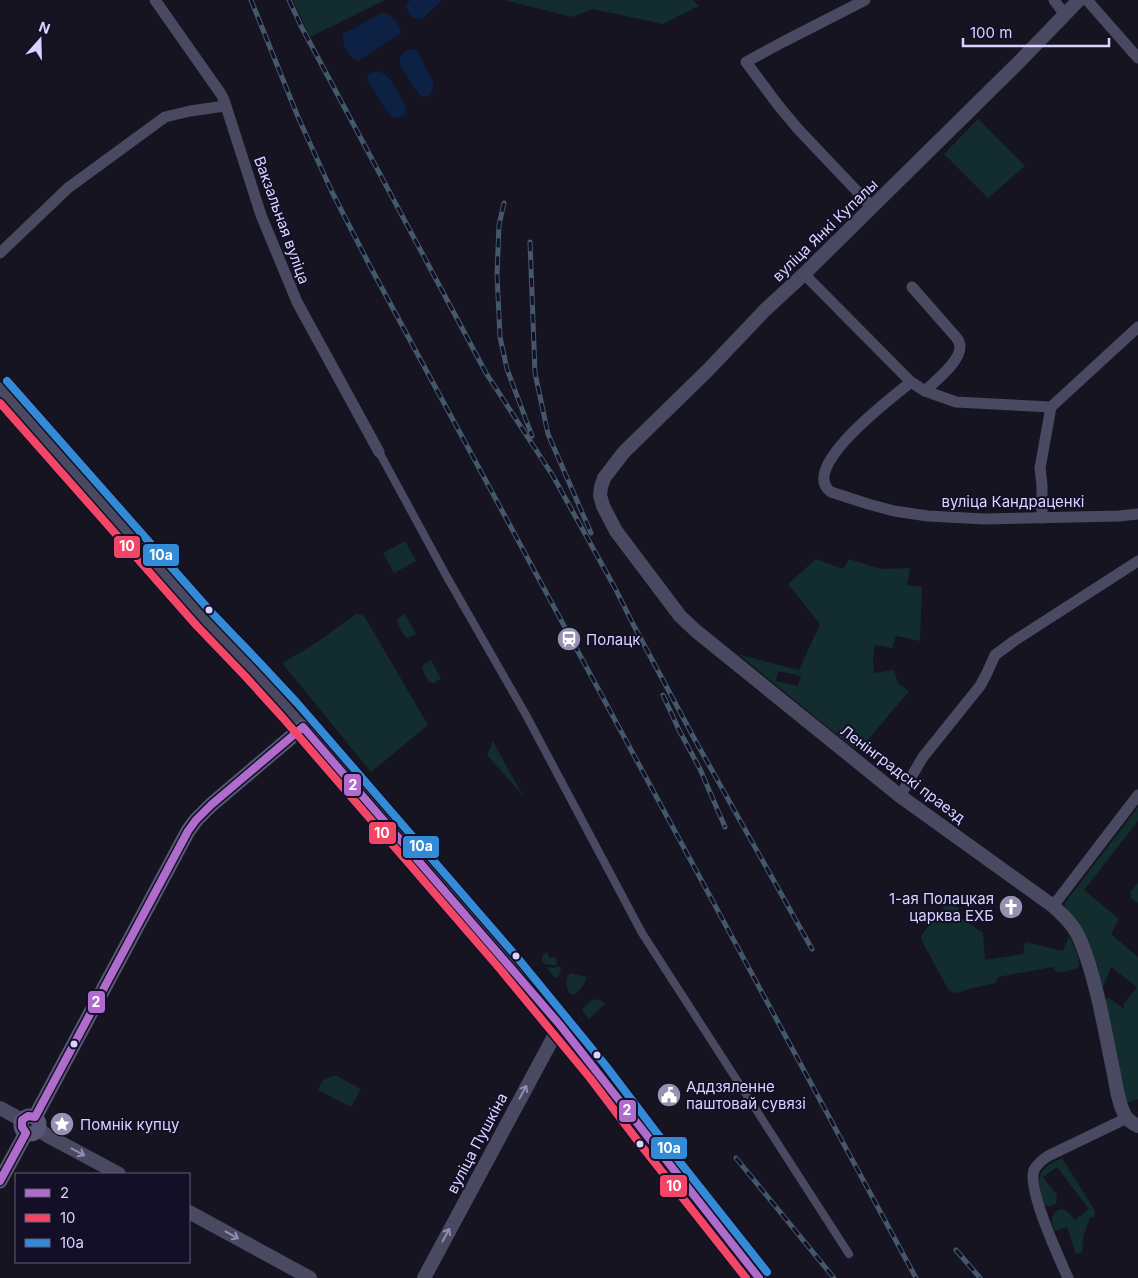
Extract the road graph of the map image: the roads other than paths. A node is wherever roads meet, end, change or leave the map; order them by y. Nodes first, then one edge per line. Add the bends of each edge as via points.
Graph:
1 (155, 0) edge
2 (865, 0) edge
3 (1054, 0) edge
4 (1079, 0) edge
5 (1086, 0) edge
6 (1065, 15) junction
7 (1138, 58) edge
8 (225, 106) junction
9 (872, 207) junction
10 (0, 253) edge
11 (804, 274) junction
12 (912, 287) dead end
13 (1138, 327) edge
14 (911, 382) junction
15 (0, 388) edge
16 (925, 391) junction
17 (1051, 407) junction
18 (379, 452) joint
19 (600, 488) joint
20 (1138, 514) edge
21 (1042, 518) junction
22 (1138, 561) edge
23 (303, 727) junction
24 (1138, 795) edge
25 (900, 796) junction
26 (1053, 906) junction
27 (560, 1025) junction
28 (0, 1108) edge
29 (1132, 1122) edge
30 (30, 1125) junction
31 (117, 1173) edge
32 (0, 1181) edge
33 (190, 1213) edge
34 (849, 1254) dead end
35 (310, 1278) edge
36 (424, 1278) edge
37 (759, 1278) edge
38 (1068, 1278) edge

1 - 8 street, Вакзальная вуліца via 221,94
2 - 9 street via 746,62 798,129
3 - 6 street
4 - 6 street, вуліца Янкі Купалы
5 - 7 street
6 - 9 street, вуліца Янкі Купалы
8 - 10 street via 165,117 68,188
8 - 18 street, Вакзальная вуліца via 261,215 297,302
9 - 11 street, вуліца Янкі Купалы
11 - 14 street
11 - 19 street, вуліца Янкі Купалы via 624,452
12 - 16 street via 956,336 960,348 952,364
13 - 17 street
14 - 16 street
14 - 21 street, вуліца Кандраценкі via 842,443 825,472 823,481 826,488 868,504 928,516
15 - 23 street
16 - 17 street via 956,402
17 - 21 street via 1040,468
18 - 34 street via 526,715 642,933
19 - 25 street, Ленінградскі праезд via 603,506 616,530 680,616
20 - 21 street, вуліца Кандраценкі
22 - 25 street via 996,655 980,686 923,756
23 - 27 main road
23 - 30 main road via 211,805 188,831
24 - 26 street
25 - 26 street, Ленінградскі праезд
26 - 29 street, Ленінградскі праезд via 1070,922 1081,941 1120,1104
36 -> 27 street, вуліца Пушкіна
27 - 37 main road
28 - 30 street
29 - 38 street via 1048,1156 1034,1170 1036,1199
30 -> 31 street
30 - 32 main road
33 -> 35 street

